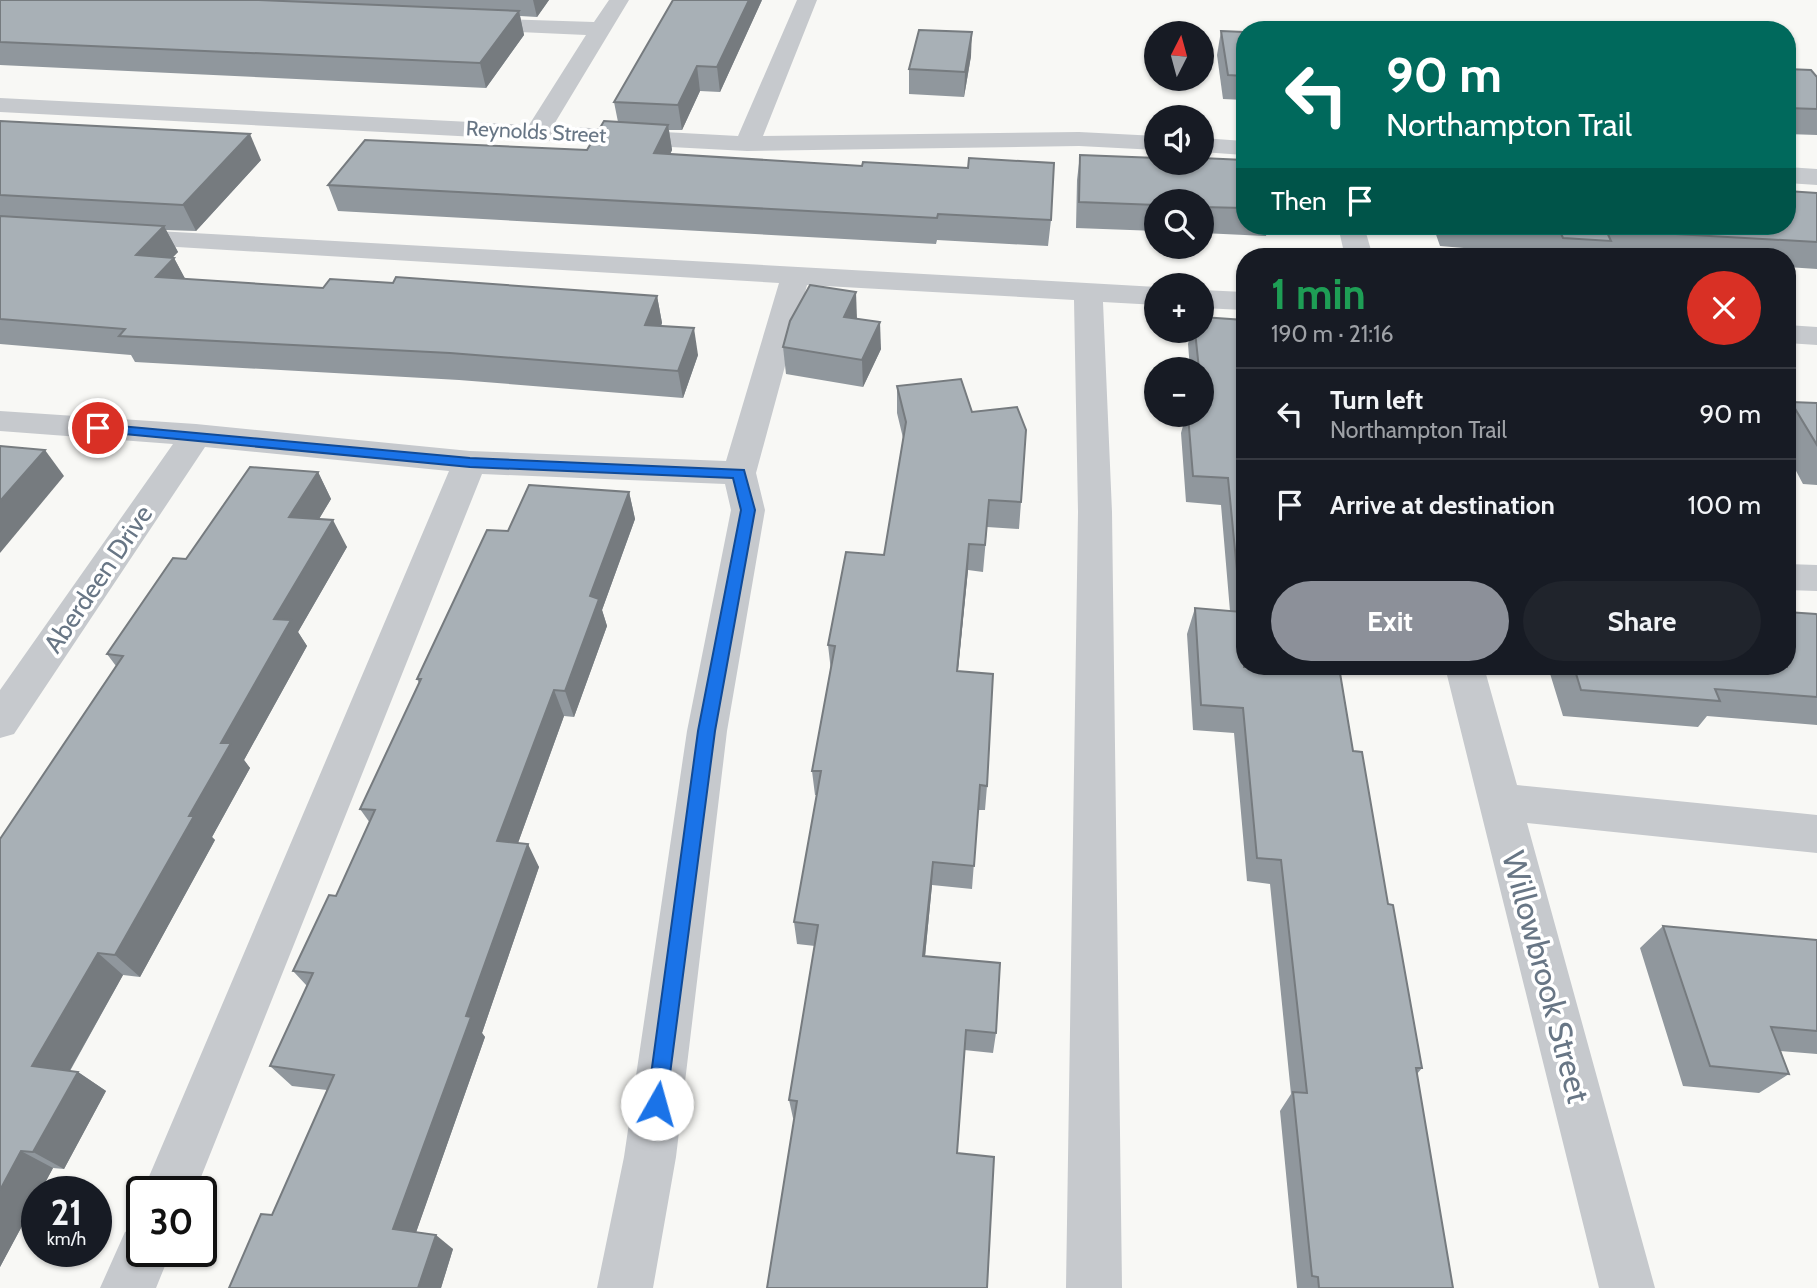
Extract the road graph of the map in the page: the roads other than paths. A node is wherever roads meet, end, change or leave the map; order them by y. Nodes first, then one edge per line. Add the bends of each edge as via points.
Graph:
1 (619, 0) edge
2 (807, 0) edge
3 (447, 23) edge
4 (601, 29) junction
5 (0, 105) edge
6 (537, 132) junction
7 (1144, 142) edge
8 (747, 144) junction
9 (1214, 146) edge
10 (1236, 147) edge
11 (1796, 176) edge
12 (1817, 177) edge
13 (98, 236) edge
14 (795, 276) junction
15 (1088, 292) junction
16 (1144, 295) edge
17 (1214, 300) edge
18 (1236, 301) edge
19 (1796, 335) edge
20 (1817, 336) edge
21 (0, 421) edge
22 (196, 435) junction
23 (470, 462) junction
24 (739, 473) junction
25 (1796, 577) edge
26 (1817, 578) edge
27 (1467, 675) edge
28 (0, 722) edge
29 (1500, 802) junction
30 (1817, 834) edge
31 (175, 1176) edge
32 (137, 1267) edge
33 (128, 1288) edge
34 (625, 1288) edge
35 (1094, 1288) edge
36 (1627, 1288) edge

1 - 4 street
2 - 8 street
3 - 4 street
4 - 6 street
5 - 6 street, Reynolds Street
6 - 8 street, Reynolds Street
7 - 8 street, Reynolds Street via 1079,139
9 - 10 street
11 - 12 street
13 - 14 street
14 - 15 street
14 - 24 street
15 - 16 street
15 - 35 street via 1095,512
17 - 18 street
19 - 20 street
21 - 22 street
22 - 23 street
22 - 28 street, Aberdeen Drive
23 - 24 street
23 - 31 street
24 - 34 street via 748,510 706,731 650,1157
25 - 26 street
27 - 29 street, Willowbrook Street
29 - 30 street
29 - 36 street, Willowbrook Street
32 - 33 street

